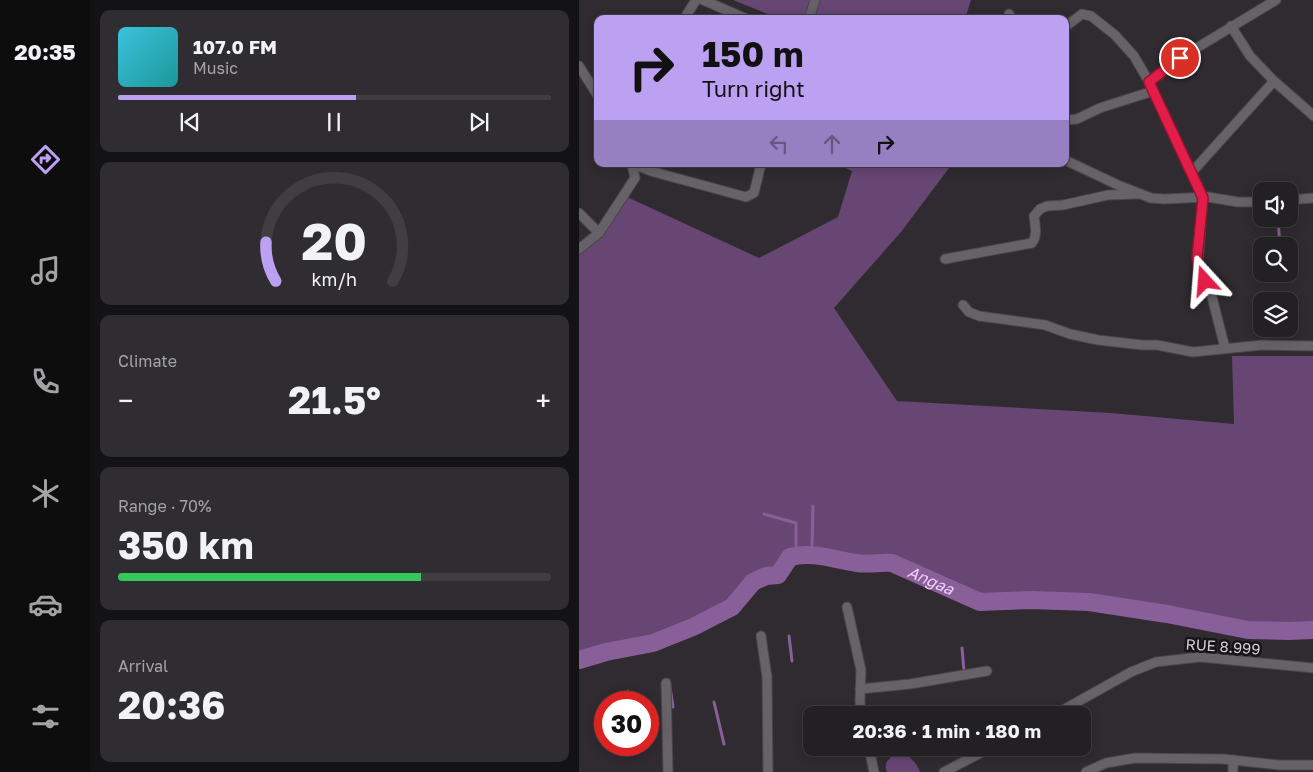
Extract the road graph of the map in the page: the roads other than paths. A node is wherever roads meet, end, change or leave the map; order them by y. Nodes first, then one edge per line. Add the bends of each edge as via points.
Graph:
1 (696, 0) edge
2 (703, 0) edge
3 (815, 0) edge
4 (1276, 0) edge
5 (724, 4) edge
6 (687, 15) edge
7 (741, 15) edge
8 (810, 15) edge
9 (1069, 24) edge
10 (1231, 26) junction
11 (579, 66) edge
12 (1274, 81) junction
13 (1149, 82) junction
14 (594, 90) edge
15 (1153, 91) junction
16 (1313, 116) edge
17 (1069, 120) edge
18 (1069, 162) edge
19 (633, 167) edge
20 (640, 167) edge
21 (760, 167) edge
22 (1192, 172) junction
23 (1138, 194) junction
24 (1203, 198) junction
25 (1313, 198) edge
26 (1298, 199) edge
27 (1253, 202) edge
28 (579, 213) edge
29 (599, 233) junction
30 (579, 249) edge
31 (945, 258) dead end
32 (963, 305) dead end
33 (1313, 346) edge
34 (1225, 348) junction
35 (847, 607) dead end
36 (761, 636) dead end
37 (1313, 668) edge
38 (987, 670) dead end
39 (666, 684) dead end
40 (860, 689) junction
41 (861, 706) edge
42 (1070, 706) edge
43 (871, 756) edge
44 (975, 756) edge
45 (1233, 760) junction
46 (1313, 765) edge
47 (668, 772) edge
48 (768, 772) edge
49 (874, 772) edge
50 (944, 772) edge
51 (1086, 772) edge
52 (1233, 772) edge

1 - 6 street
2 - 5 street
3 - 8 street
4 - 10 street
5 - 7 street
9 - 13 street via 1082,14 1091,16 1127,47
10 - 12 street via 1250,56
10 - 13 street
11 - 14 street
12 - 16 street
12 - 22 street
13 - 15 street
15 - 17 street
15 - 22 street
18 - 23 street
19 - 29 street via 635,178
20 - 21 street via 746,197 754,194
22 - 24 street
23 - 24 street via 1164,199
23 - 31 street via 1108,195 1047,206 1034,216 1036,233 1032,243
24 - 27 street
24 - 34 street via 1198,264 1211,293
25 - 26 street
28 - 29 street
29 - 30 street
32 - 34 street via 975,315 1045,325 1098,340 1193,352
33 - 34 street
35 - 40 street via 860,663
36 - 48 street via 767,677
37 - 42 street, RUE 8.999 via 1200,657 1156,662
38 - 40 street
39 - 47 street
40 - 41 street
43 - 49 street
44 - 50 street
45 - 46 street
45 - 51 street via 1135,758 1106,763
45 - 52 street

